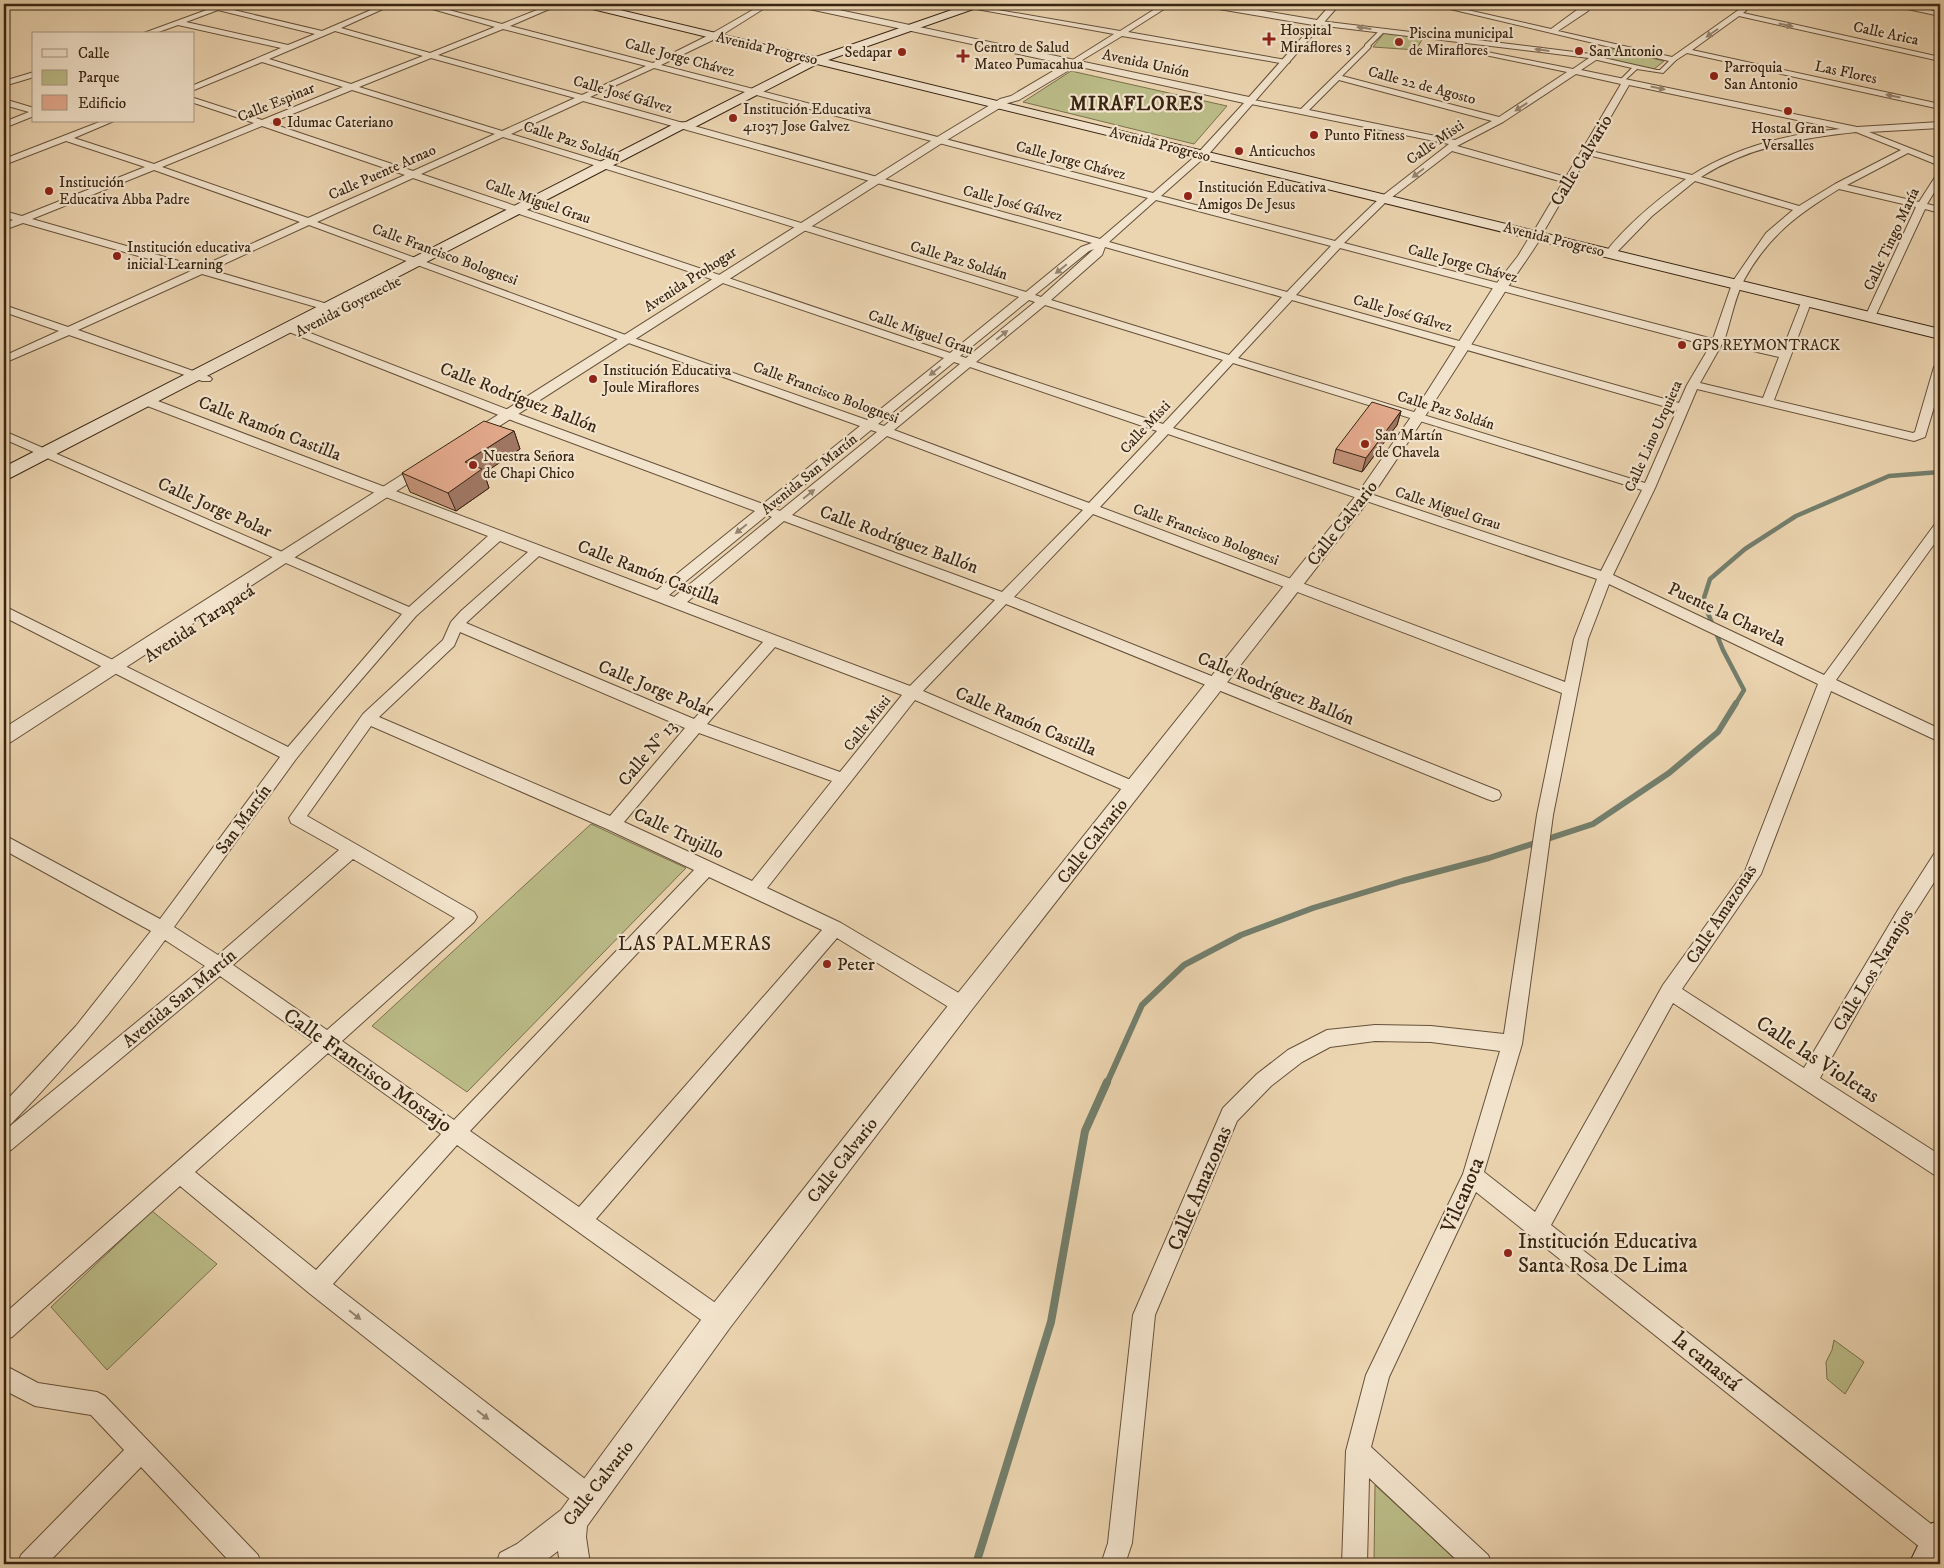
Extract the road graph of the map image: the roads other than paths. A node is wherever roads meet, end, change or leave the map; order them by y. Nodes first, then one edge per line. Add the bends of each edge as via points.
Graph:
1 (228, 4) edge
2 (391, 4) edge
3 (418, 4) edge
4 (558, 4) edge
5 (584, 4) edge
6 (599, 4) edge
7 (768, 4) edge
8 (800, 4) edge
9 (1168, 4) edge
10 (1207, 4) edge
11 (1336, 4) edge
12 (1433, 4) edge
13 (1589, 4) edge
14 (1751, 4) edge
15 (1888, 4) edge
16 (973, 5) edge
17 (217, 8) junction
18 (1738, 14) junction
19 (1940, 14) edge
20 (177, 22) junction
21 (1320, 22) junction
22 (502, 26) junction
23 (333, 28) junction
24 (912, 28) junction
25 (1383, 30) junction
26 (150, 32) edge
27 (1552, 32) junction
28 (321, 33) junction
29 (1122, 33) junction
30 (716, 34) junction
31 (1435, 37) junction
32 (1601, 45) junction
33 (1367, 46) joint
34 (287, 47) junction
35 (1687, 51) junction
36 (427, 56) junction
37 (1593, 57) junction
38 (260, 59) junction
39 (823, 59) junction
40 (1940, 59) edge
41 (1673, 60) junction
42 (1286, 62) junction
43 (1074, 63) junction
44 (654, 65) junction
45 (1635, 68) junction
46 (1576, 71) junction
47 (32, 75) edge
48 (1337, 77) junction
49 (1625, 81) junction
50 (4, 84) edge
51 (350, 87) junction
52 (195, 88) edge
53 (756, 92) junction
54 (584, 98) junction
55 (195, 100) edge
56 (4, 102) edge
57 (1251, 102) junction
58 (1007, 103) junction
59 (1940, 107) edge
60 (32, 111) edge
61 (1302, 112) junction
62 (32, 113) edge
63 (1500, 120) junction
64 (108, 122) edge
65 (79, 123) dead end
66 (260, 123) junction
67 (4, 125) edge
68 (1940, 125) edge
69 (686, 127) junction
70 (94, 128) junction
71 (1858, 130) junction
72 (503, 135) junction
73 (66, 138) junction
74 (943, 142) junction
75 (1454, 146) junction
76 (1908, 150) junction
77 (1204, 152) junction
78 (1585, 152) junction
79 (5, 161) edge
80 (1940, 163) edge
81 (155, 167) junction
82 (607, 168) junction
83 (412, 174) junction
84 (1940, 176) edge
85 (1694, 178) junction
86 (1568, 181) junction
87 (880, 182) junction
88 (1838, 186) junction
89 (1155, 197) junction
90 (1386, 197) junction
91 (1922, 206) junction
92 (1800, 209) junction
93 (1940, 210) edge
94 (523, 212) junction
95 (4, 214) edge
96 (25, 219) junction
97 (306, 222) junction
98 (4, 227) edge
99 (807, 229) junction
100 (1538, 233) junction
101 (1102, 242) junction
102 (1337, 246) junction
103 (1611, 252) junction
104 (423, 263) junction
105 (201, 270) junction
106 (725, 281) junction
107 (1737, 282) junction
108 (1500, 288) junction
109 (1027, 296) junction
110 (1290, 297) junction
111 (1807, 300) junction
112 (1043, 301) junction
113 (327, 307) junction
114 (4, 308) edge
115 (1872, 315) junction
116 (293, 329) junction
117 (1940, 329) edge
118 (68, 331) junction
119 (1940, 334) edge
120 (633, 341) junction
121 (1717, 342) junction
122 (1464, 345) junction
123 (1786, 355) junction
124 (952, 358) junction
125 (4, 360) edge
126 (1232, 360) junction
127 (968, 363) junction
128 (1940, 367) edge
129 (200, 377) junction
130 (1693, 385) junction
131 (152, 403) junction
132 (1767, 404) junction
133 (1684, 408) junction
134 (514, 416) junction
135 (1418, 417) junction
136 (870, 425) junction
137 (1165, 430) junction
138 (886, 431) junction
139 (4, 435) edge
140 (464, 447) edge
141 (51, 456) junction
142 (443, 460) edge
143 (4, 474) edge
144 (4, 485) edge
145 (1649, 488) junction
146 (388, 494) junction
147 (1364, 496) junction
148 (766, 509) junction
149 (1091, 509) junction
150 (782, 516) junction
151 (1940, 527) edge
152 (498, 535) junction
153 (1933, 549) edge
154 (538, 550) junction
155 (288, 560) junction
156 (1605, 576) junction
157 (1294, 584) junction
158 (1639, 592) joint
159 (659, 596) junction
160 (1004, 598) junction
161 (676, 603) junction
162 (4, 611) edge
163 (411, 613) junction
164 (456, 626) junction
165 (773, 640) junction
166 (118, 670) junction
167 (1827, 681) junction
168 (1215, 683) junction
169 (1571, 690) junction
170 (912, 693) junction
171 (368, 718) junction
172 (696, 726) junction
173 (1940, 736) edge
174 (4, 737) edge
175 (4, 750) edge
176 (290, 755) junction
177 (843, 780) junction
178 (1134, 788) junction
179 (1492, 795) dead end
180 (1544, 818) joint
181 (613, 824) junction
182 (4, 842) edge
183 (351, 850) junction
184 (1940, 859) edge
185 (706, 868) junction
186 (755, 890) junction
187 (835, 928) junction
188 (163, 930) junction
189 (219, 965) junction
190 (1670, 991) junction
191 (962, 1005) junction
192 (328, 1042) junction
193 (1512, 1044) junction
194 (1807, 1082) junction
195 (4, 1117) edge
196 (456, 1132) junction
197 (4, 1144) edge
198 (1940, 1167) edge
199 (180, 1173) junction
200 (1473, 1176) junction
201 (581, 1221) junction
202 (1538, 1227) junction
203 (317, 1285) junction
204 (719, 1319) junction
205 (4, 1329) edge
206 (4, 1376) edge
207 (141, 1450) junction
208 (1358, 1451) junction
209 (581, 1509) junction
210 (1936, 1548) edge
211 (30, 1564) edge
212 (249, 1564) edge
213 (510, 1564) edge
214 (575, 1564) edge
215 (1113, 1564) edge
216 (1354, 1564) edge
217 (1479, 1564) edge

1 - 17 street
2 - 23 street
3 - 22 street, Calle Jorge Chávez
4 - 22 street, Calle Espinar
5 - 30 main road, Avenida Progreso
6 - 30 main road, Avenida Progreso
7 - 30 street, Calle Puente Arnao
8 - 24 street, Avenida Unión
9 - 29 street, Avenida Prohogar
10 - 21 street
11 - 21 street, Avenida San Martín
12 - 27 street
13 - 27 street
14 - 18 street
15 - 19 street
16 - 24 main road, Avenida Goyeneche
16 - 29 street
17 - 20 street
17 - 28 street
18 -> 35 street
18 -> 40 street, Calle Arica
20 - 26 street
20 - 34 street
25 -> 21 street
21 - 42 street, Avenida San Martín
22 - 36 street, Calle Espinar
22 - 44 street, Calle Jorge Chávez
23 - 28 street
23 - 36 street, Calle José Gálvez
24 - 39 main road, Avenida Goyeneche
24 - 43 street, Avenida Unión
25 - 31 street
25 - 33 street
27 - 32 street
28 - 34 street
29 - 42 street
29 - 43 street, Avenida Prohogar
30 - 39 main road, Avenida Progreso
30 - 44 street, Calle Puente Arnao
37 -> 31 street
31 - 46 street via 1468,49
32 - 37 street, Calle Misti via 1590,53
32 - 41 street
33 - 48 street
34 - 38 street
35 - 41 street
59 -> 35 street, Las Flores
36 - 51 street, Calle Espinar
36 - 54 street, Calle José Gálvez
37 - 45 street
37 - 46 street, Calle Misti
38 - 51 street, Calle Paz Soldán
38 - 52 street
39 - 53 main road, Avenida Goyeneche
39 - 58 main road, Avenida Progreso
41 - 45 street via 1661,72
42 - 57 street, Avenida San Martín
43 - 57 street, Avenida Unión
43 - 58 street, Avenida Prohogar
44 - 53 street, Calle Jorge Chávez
44 - 54 street, Calle Puente Arnao
45 - 49 street
46 - 49 street
46 -> 63 street, Calle Misti
47 - 50 street
48 - 61 street
48 - 63 street, Calle 22 de Agosto
49 -> 71 street
49 - 78 street, Calle Calvario
51 - 66 street, Calle Espinar
51 - 72 street, Calle Paz Soldán
53 - 69 main road, Avenida Goyeneche
53 - 74 street, Calle Jorge Chávez
54 - 69 street, Calle José Gálvez
54 - 72 street, Calle Puente Arnao
55 - 66 street, Calle Miguel Grau
56 - 60 street
57 - 61 street, Avenida Unión
57 - 77 street, Avenida San Martín
58 - 74 street, Avenida Prohogar
58 - 77 main road, Avenida Progreso
61 - 75 street, Avenida Unión
62 - 67 street
63 - 75 street, Calle Misti
64 - 70 street
65 - 70 street
66 - 81 street, Calle Espinar
66 - 83 street, Calle Miguel Grau
68 - 71 street
69 - 82 main road, Avenida Goyeneche
69 - 87 street, Calle José Gálvez
70 - 73 street
71 - 76 street
71 - 85 street via 1783,141 1752,150 1724,160
72 - 82 street, Calle Paz Soldán
72 - 83 street, Calle Puente Arnao
73 - 79 street
73 - 81 street, Calle Francisco Bolognesi
74 - 87 street, Avenida Prohogar
74 - 89 street, Calle Jorge Chávez
75 - 86 street, Avenida Unión
75 -> 90 street, Calle Misti
76 - 80 street
76 - 88 street, Calle Lino Urquieta
77 - 89 street, Avenida San Martín
77 - 90 main road, Avenida Progreso
78 - 85 street
78 - 86 street, Calle Calvario
81 - 96 street, Calle Espinar
81 - 97 street, Calle Francisco Bolognesi
82 - 94 main road, Avenida Goyeneche
82 - 99 street, Calle Paz Soldán
83 - 94 street, Calle Miguel Grau
83 - 97 street, Calle Puente Arnao
84 - 91 street, Calle Tingo María
85 - 92 street
85 - 103 street via 1651,212
86 - 100 street, Calle Calvario
87 - 99 street, Avenida Prohogar
87 - 101 street, Calle José Gálvez
88 - 91 street
88 - 92 street, Calle Lino Urquieta
89 - 101 street, Avenida San Martín
89 - 102 street, Calle Jorge Chávez
90 - 100 main road, Avenida Progreso
90 - 102 street, Calle Misti
91 - 93 street
91 - 115 street, Calle Tingo María
92 - 107 street, Calle Lino Urquieta via 1770,235
94 - 104 main road, Avenida Goyeneche
94 - 106 street, Calle Miguel Grau
95 - 96 street
96 - 98 street, Calle Espinar
96 - 105 street
97 - 104 street, Calle Francisco Bolognesi
97 - 105 street, Calle Puente Arnao
99 - 106 street, Avenida Prohogar
99 - 109 street, Calle Paz Soldán
100 - 103 main road, Avenida Progreso
100 - 108 street, Calle Calvario
101 -> 109 street, Avenida San Martín via 1085,249
101 - 110 street, Calle José Gálvez
101 - 112 street, Avenida San Martín via 1098,253
102 - 108 street, Calle Jorge Chávez
102 - 110 street, Calle Misti
103 - 107 main road, Avenida Progreso
104 - 113 main road, Avenida Goyeneche
104 - 116 main road, Avenida Goyeneche
104 - 120 street, Calle Francisco Bolognesi
105 - 113 street
105 - 118 street, Calle Puente Arnao
106 - 120 street, Avenida Prohogar
106 - 124 street, Calle Miguel Grau
107 - 111 main road, Avenida Progreso
107 - 115 main road, Avenida Progreso
107 - 121 street, Calle Lino Urquieta
108 - 121 street, Calle Jorge Chávez
108 - 122 street, Calle Calvario
109 - 112 street, Calle Paz Soldán
109 - 124 street, Avenida San Martín
110 - 122 street, Calle José Gálvez
110 - 126 street, Calle Misti
111 - 115 main road, Avenida Progreso
111 - 123 street
112 - 126 street, Calle Paz Soldán
127 -> 112 street, Avenida San Martín
113 - 116 main road, Avenida Goyeneche
114 - 118 street, Calle Ramón Castilla
115 - 117 main road, Avenida Progreso
115 - 119 main road, Avenida Progreso
116 - 129 main road, Avenida Goyeneche
116 - 134 street, Calle Rodríguez Ballón
118 - 125 street, Calle Puente Arnao
118 - 129 street, Calle Ramón Castilla
120 - 134 street, Avenida Prohogar
120 - 136 street, Calle Francisco Bolognesi
121 - 123 street, Calle Jorge Chávez
121 - 130 street, Calle Lino Urquieta
122 - 133 street, Calle José Gálvez
122 - 135 street, Calle Calvario
123 - 132 street
124 - 127 street, Calle Miguel Grau
124 -> 136 street, Avenida San Martín
126 - 135 street, Calle Paz Soldán
126 - 137 street, Calle Misti
127 - 137 street, Calle Miguel Grau
127 - 138 street, Avenida San Martín
128 - 132 street via 1921,434 1914,437
129 - 131 main road, Avenida Goyeneche
130 - 132 street
130 - 133 street, Calle Lino Urquieta
131 - 141 main road, Avenida Goyeneche
131 - 146 street, Calle Ramón Castilla
133 - 145 street, Calle Lino Urquieta
134 - 140 street, Avenida Prohogar
134 - 148 street, Calle Rodríguez Ballón
135 - 145 street, Calle Paz Soldán
135 - 147 street, Calle Calvario
136 - 138 street, Calle Francisco Bolognesi
136 - 148 street, Avenida San Martín
137 - 147 street, Calle Miguel Grau
137 - 149 street, Calle Misti
138 - 149 street, Calle Francisco Bolognesi
150 -> 138 street, Avenida San Martín
139 - 141 street, Calle Jorge Polar
141 - 143 main road, Avenida Goyeneche
141 - 144 main road, Avenida Goyeneche
141 - 155 street, Calle Jorge Polar
142 - 146 street
145 - 156 street, Calle Lino Urquieta
146 - 152 street, Calle Ramón Castilla
146 - 155 street, Avenida Tarapacá
147 - 156 street, Calle Miguel Grau
147 - 157 street, Calle Calvario
148 - 150 street, Calle Rodríguez Ballón
148 -> 159 street, Avenida San Martín
149 - 157 street, Calle Francisco Bolognesi
149 - 160 street, Calle Misti
150 - 160 street, Calle Rodríguez Ballón
150 - 161 street, Avenida San Martín
151 - 153 street, Calle Amazonas
152 - 154 street, Calle Ramón Castilla
152 - 163 street, San Martín
153 - 167 street, Calle Amazonas
154 - 159 street, Calle Ramón Castilla
154 - 164 street
155 - 163 street, Calle Jorge Polar
155 - 166 street, Avenida Tarapacá
156 - 158 street, Calle Miguel Grau
156 - 169 street, Calle Lino Urquieta via 1581,639
157 - 168 street, Calle Calvario
157 - 169 street, Calle Francisco Bolognesi
158 - 167 street, Puente la Chavela
159 - 161 street, Calle Ramón Castilla
160 - 168 street, Calle Rodríguez Ballón
160 - 170 street, Calle Misti
161 - 165 street, Calle Ramón Castilla
162 - 166 street
163 - 176 street, San Martín
164 - 171 street via 449,642
164 - 172 street, Calle Jorge Polar
165 - 170 street, Calle Ramón Castilla
165 - 172 street, Calle N° 13
166 - 174 street, Avenida Tarapacá
166 - 175 street, Avenida Tarapacá
166 - 176 street
167 - 173 street, Puente la Chavela
167 - 190 street, Calle Amazonas via 1752,874
168 - 178 street, Calle Calvario
168 - 179 street, Calle Rodríguez Ballón
169 - 180 street, Calle Lino Urquieta
170 - 177 street, Calle Misti
170 - 178 street, Calle Ramón Castilla
171 - 181 street, Calle Trujillo
171 - 183 street via 297,818
172 - 177 street, Calle Jorge Polar
172 - 181 street, Calle N° 13
176 - 188 street, San Martín
177 - 186 street, Calle Misti
178 - 191 street, Calle Calvario
180 - 193 street, Vilcanota
181 - 185 street, Calle Trujillo
182 - 188 street, Calle Francisco Mostajo
183 - 189 street, Avenida San Martín
183 - 192 street via 468,917
184 - 194 street, Calle Los Naranjos
185 - 186 street, Calle Trujillo
185 - 196 street
186 - 187 street, Calle Trujillo
187 - 191 street, Calle Trujillo
187 - 201 street
188 - 189 street, Calle Francisco Mostajo
188 - 195 street, San Martín via 80,1035
189 - 192 street, Calle Francisco Mostajo
189 - 197 street, Avenida San Martín
190 - 194 street, Calle las Violetas
190 - 202 street, Calle Amazonas
191 - 204 street, Calle Calvario
192 - 196 street, Calle Francisco Mostajo
192 - 199 street
193 - 200 street, Vilcanota
193 - 215 street, Calle Amazonas via 1431,1034 1375,1033 1327,1039 1295,1056 1264,1080 1230,1115 1144,1315 1120,1543
194 - 198 street, Calle las Violetas
196 - 201 street, Calle Francisco Mostajo
196 - 203 street
199 - 203 street
199 - 205 street
200 - 202 street, la canastá
200 - 208 street, Vilcanota via 1378,1375
201 - 204 street, Calle Francisco Mostajo
202 - 210 street, la canastá
203 -> 209 street
204 - 209 street, Calle Calvario
206 - 207 street via 35,1394 97,1404
207 - 211 street
207 - 212 street
208 - 216 street, Vilcanota
208 - 217 street
209 - 213 street, Calle Calvario via 528,1554
209 - 214 street via 571,1537

